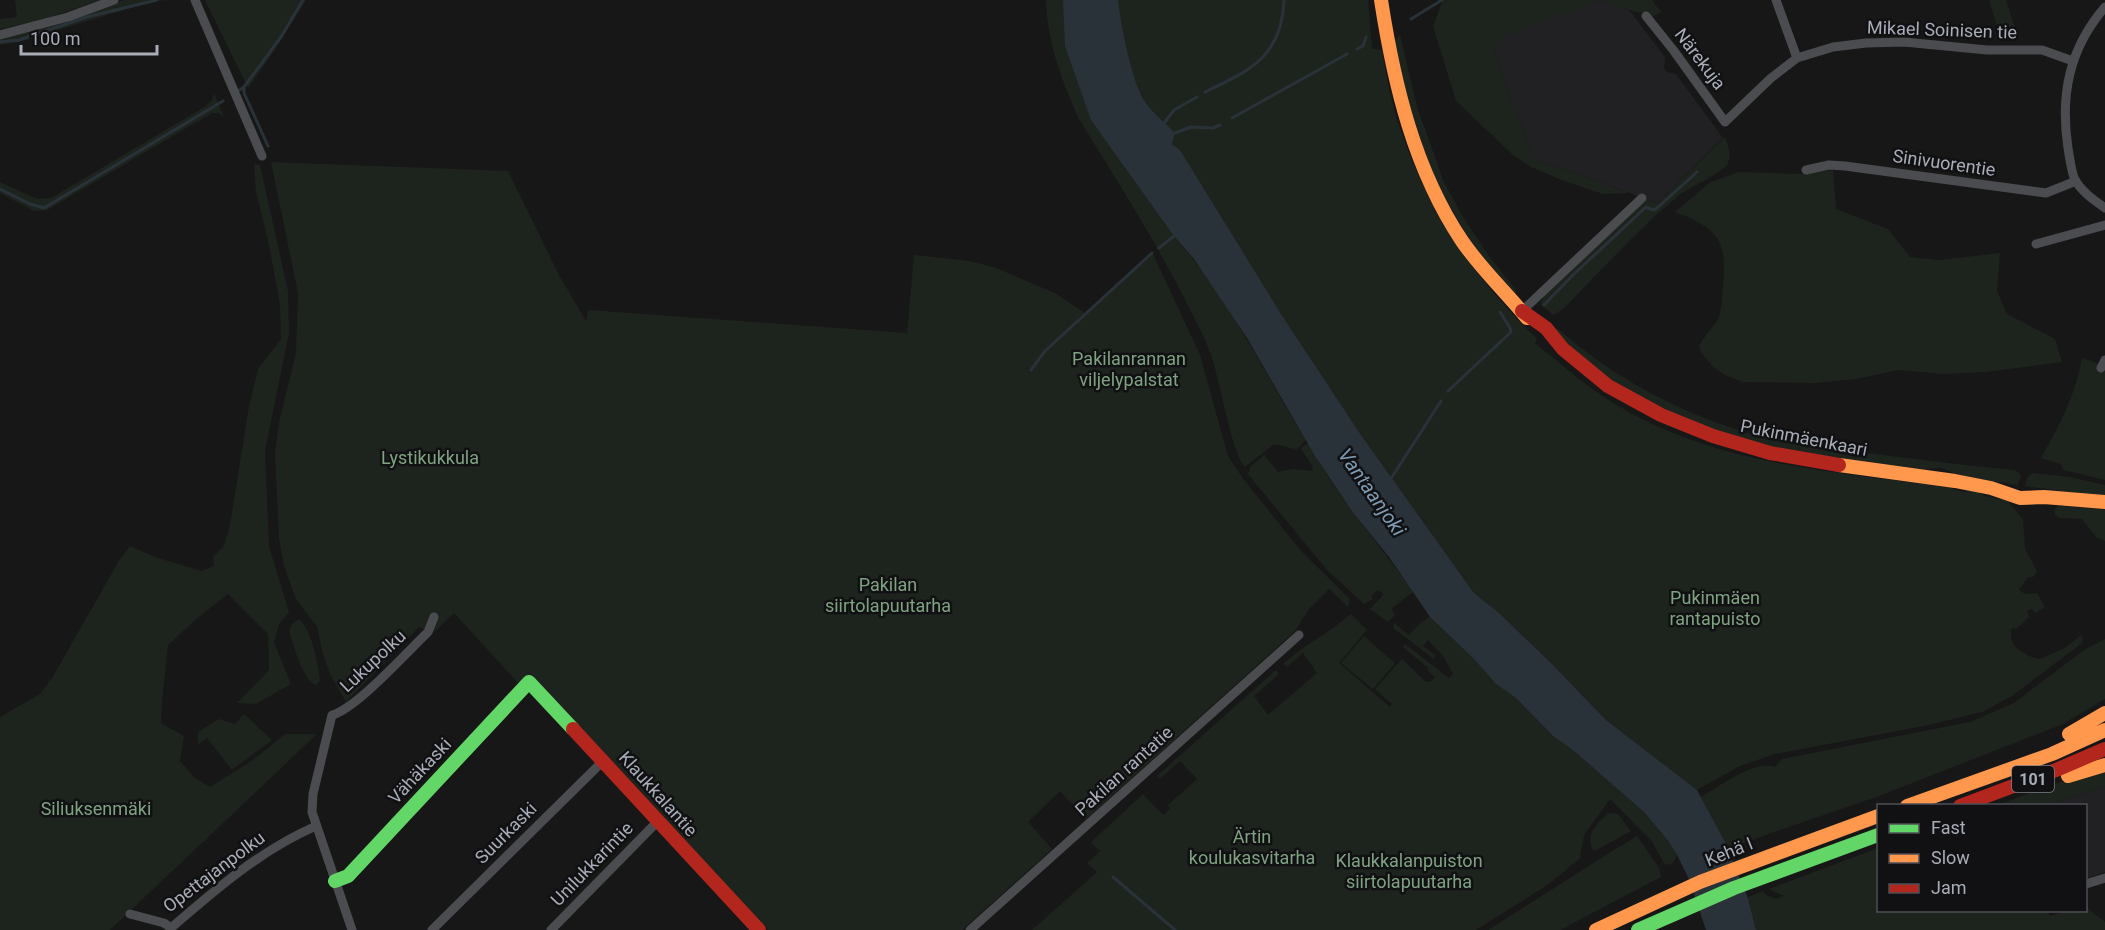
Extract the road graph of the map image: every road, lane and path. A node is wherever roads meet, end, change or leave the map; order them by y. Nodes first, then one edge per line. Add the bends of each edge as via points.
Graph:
1 (114, 0) edge
2 (195, 0) edge
3 (1381, 0) edge
4 (1776, 0) edge
5 (2105, 7) edge
6 (1646, 16) dead end
7 (0, 35) edge
8 (1797, 58) junction
9 (2073, 61) junction
10 (1725, 122) joint
11 (262, 156) dead end
12 (1806, 170) dead end
13 (2076, 180) junction
14 (1642, 198) dead end
15 (2105, 208) edge
16 (2105, 225) edge
17 (2036, 244) dead end
18 (1522, 311) junction
19 (2105, 502) edge
20 (434, 617) dead end
21 (1299, 636) dead end
22 (529, 682) joint
23 (2105, 713) edge
24 (2105, 730) edge
25 (2105, 749) edge
26 (603, 761) junction
27 (2105, 765) edge
28 (1963, 786) junction
29 (1914, 804) edge
30 (1965, 804) edge
31 (1983, 804) edge
32 (1877, 816) edge
33 (658, 821) junction
34 (316, 826) junction
35 (1877, 835) edge
36 (2105, 878) edge
37 (335, 881) junction
38 (2087, 883) edge
39 (130, 914) dead end
40 (752, 927) edge
41 (173, 929) edge
42 (352, 930) edge
43 (432, 930) edge
44 (550, 930) edge
45 (970, 930) edge
46 (1596, 930) edge
47 (1638, 930) edge

1 - 7 street
2 - 11 street
3 - 18 main road, Pukinmäenkaari via 1400,99 1429,181 1463,243
4 - 8 street
5 - 9 street
6 - 10 street, Närekuja
8 - 9 street, Mikael Soinisen tie via 1849,44 1904,42 2042,50
8 - 10 street, Mikael Soinisen tie
9 - 13 street via 2064,111
12 - 13 street, Sinivuorentie via 1845,166 2046,193
13 - 15 street via 2087,195
14 - 18 street
16 - 17 street
18 - 19 main road, Pukinmäenkaari via 1549,344 1563,349 1608,386 1686,426 1744,447 1991,488 2031,500 2044,497
20 - 34 street, Lukupolku via 428,632 357,701 332,715 313,794
21 - 45 street, Pakilan rantatie
22 - 26 main road, Klaukkalantie
22 - 37 main road, Vähäkaski via 348,876
23 - 28 main road
24 - 28 main road, 101
25 - 30 main road, 101
26 - 33 main road, Klaukkalantie
26 - 43 street, Suurkaski
27 - 31 main road
28 - 29 main road, 101
32 - 46 main road, Kehä I via 1649,904
33 - 40 main road, Klaukkalantie
33 - 44 street, Unilukkarintie
34 - 37 street, Lukupolku
34 - 41 street, Opettajanpolku via 265,853 210,894
35 - 47 main road, Kehä I via 1785,868
36 - 38 street
37 - 42 street, Lukupolku
39 - 41 street, Opettajanpolku

